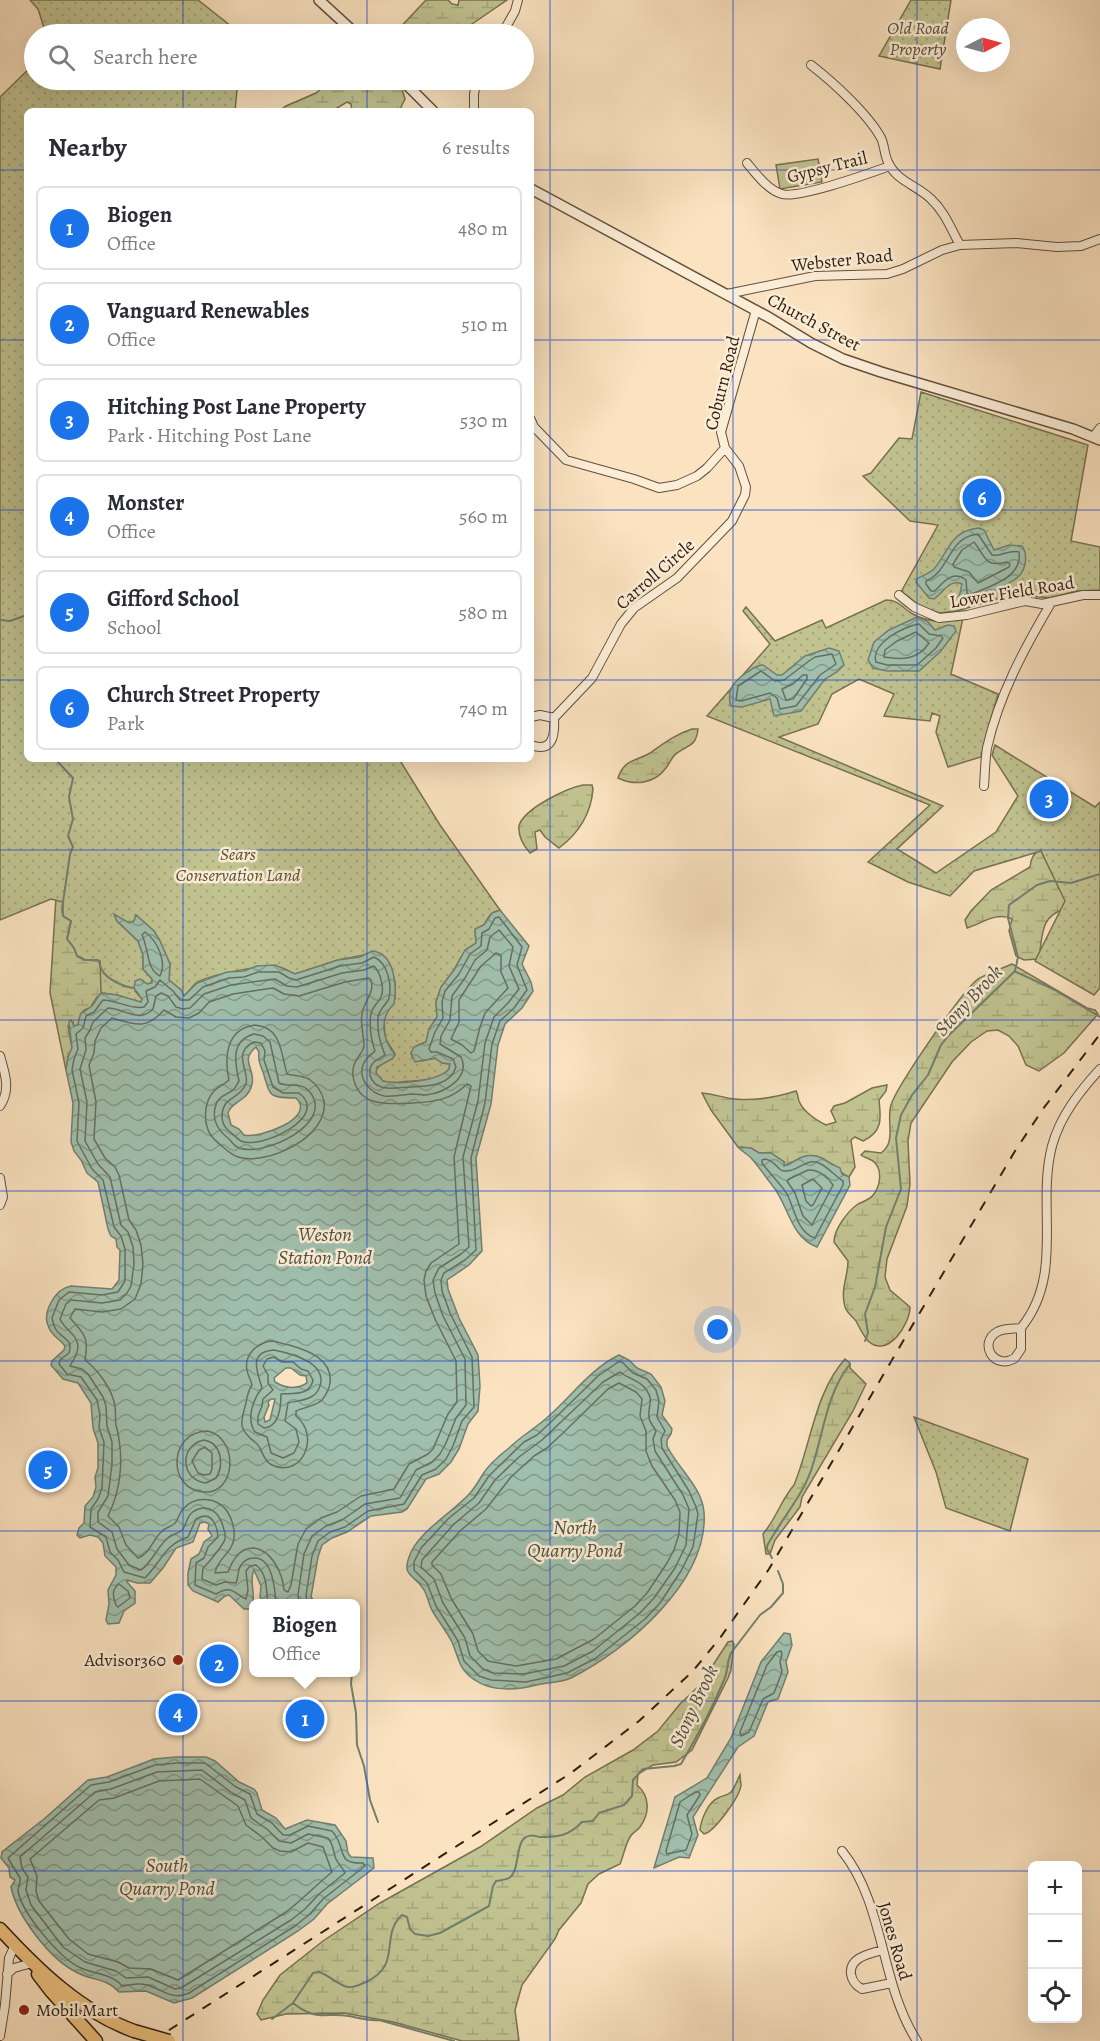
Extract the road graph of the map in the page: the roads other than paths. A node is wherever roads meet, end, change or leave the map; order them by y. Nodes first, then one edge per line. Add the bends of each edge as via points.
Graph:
1 (319, 0) edge
2 (518, 0) edge
3 (345, 24) edge
4 (508, 24) edge
5 (812, 65) dead end
6 (412, 90) edge
7 (475, 90) edge
8 (430, 108) edge
9 (474, 108) edge
10 (747, 163) dead end
11 (890, 166) junction
12 (534, 191) edge
13 (1100, 239) edge
14 (960, 245) junction
15 (727, 294) junction
16 (756, 310) junction
17 (534, 427) edge
18 (1098, 435) edge
19 (725, 448) junction
20 (1100, 595) edge
21 (899, 596) dead end
22 (1051, 603) junction
23 (534, 716) edge
24 (554, 718) junction
25 (534, 746) edge
26 (984, 786) dead end
27 (0, 1056) edge
28 (1100, 1069) edge
29 (0, 1106) edge
30 (0, 1178) edge
31 (0, 1205) edge
32 (1021, 1328) junction
33 (842, 1851) dead end
34 (0, 1929) edge
35 (15, 1945) junction
36 (882, 1950) junction
37 (32, 1963) junction
38 (7, 1974) junction
39 (892, 1983) junction
40 (0, 2036) edge
41 (96, 2041) edge
42 (169, 2041) edge
43 (917, 2041) edge

1 - 3 street
2 - 4 street
5 - 11 street, Gypsy Trail via 831,80 872,126
6 - 8 street
7 - 9 street
10 - 11 street, Gypsy Trail via 780,194 789,195
11 - 14 street, Gypsy Trail via 942,210
12 - 15 street, Church Street
13 - 14 street, Webster Road via 1082,246
14 - 15 street, Webster Road via 887,274 815,276
15 - 16 street, Church Street
16 - 18 street, Church Street via 843,359
16 - 19 street, Coburn Road via 721,432
17 - 19 street, Coburn Road via 566,460 659,488 678,485 696,476
19 - 24 street, Carroll Circle via 739,466 746,487 746,495 732,521 676,578 634,608 592,678
20 - 22 street, Lower Field Road
21 - 22 street, Lower Field Road via 914,608 939,618 1025,602
22 - 26 street via 1008,682 987,750
23 - 24 street
24 - 25 street, Carroll Circle via 551,742
27 - 29 street via 7,1082
28 - 32 street via 1070,1107 1054,1140 1048,1176 1043,1283 1036,1307
30 - 31 street
32 - 32 street via 1021,1349 1015,1358 1005,1362 995,1359 989,1350 992,1336 1001,1330
33 - 36 street, Jones Road via 863,1886
34 - 35 main road
35 - 37 main road
35 - 38 street
36 - 39 street, Jones Road
36 - 39 street via 854,1961 851,1975 855,1985 862,1989
37 - 38 street
37 - 41 main road via 51,1991
37 - 42 main road, bridge via 93,2012 134,2031
38 - 40 street
39 - 43 street, Jones Road via 905,2021

